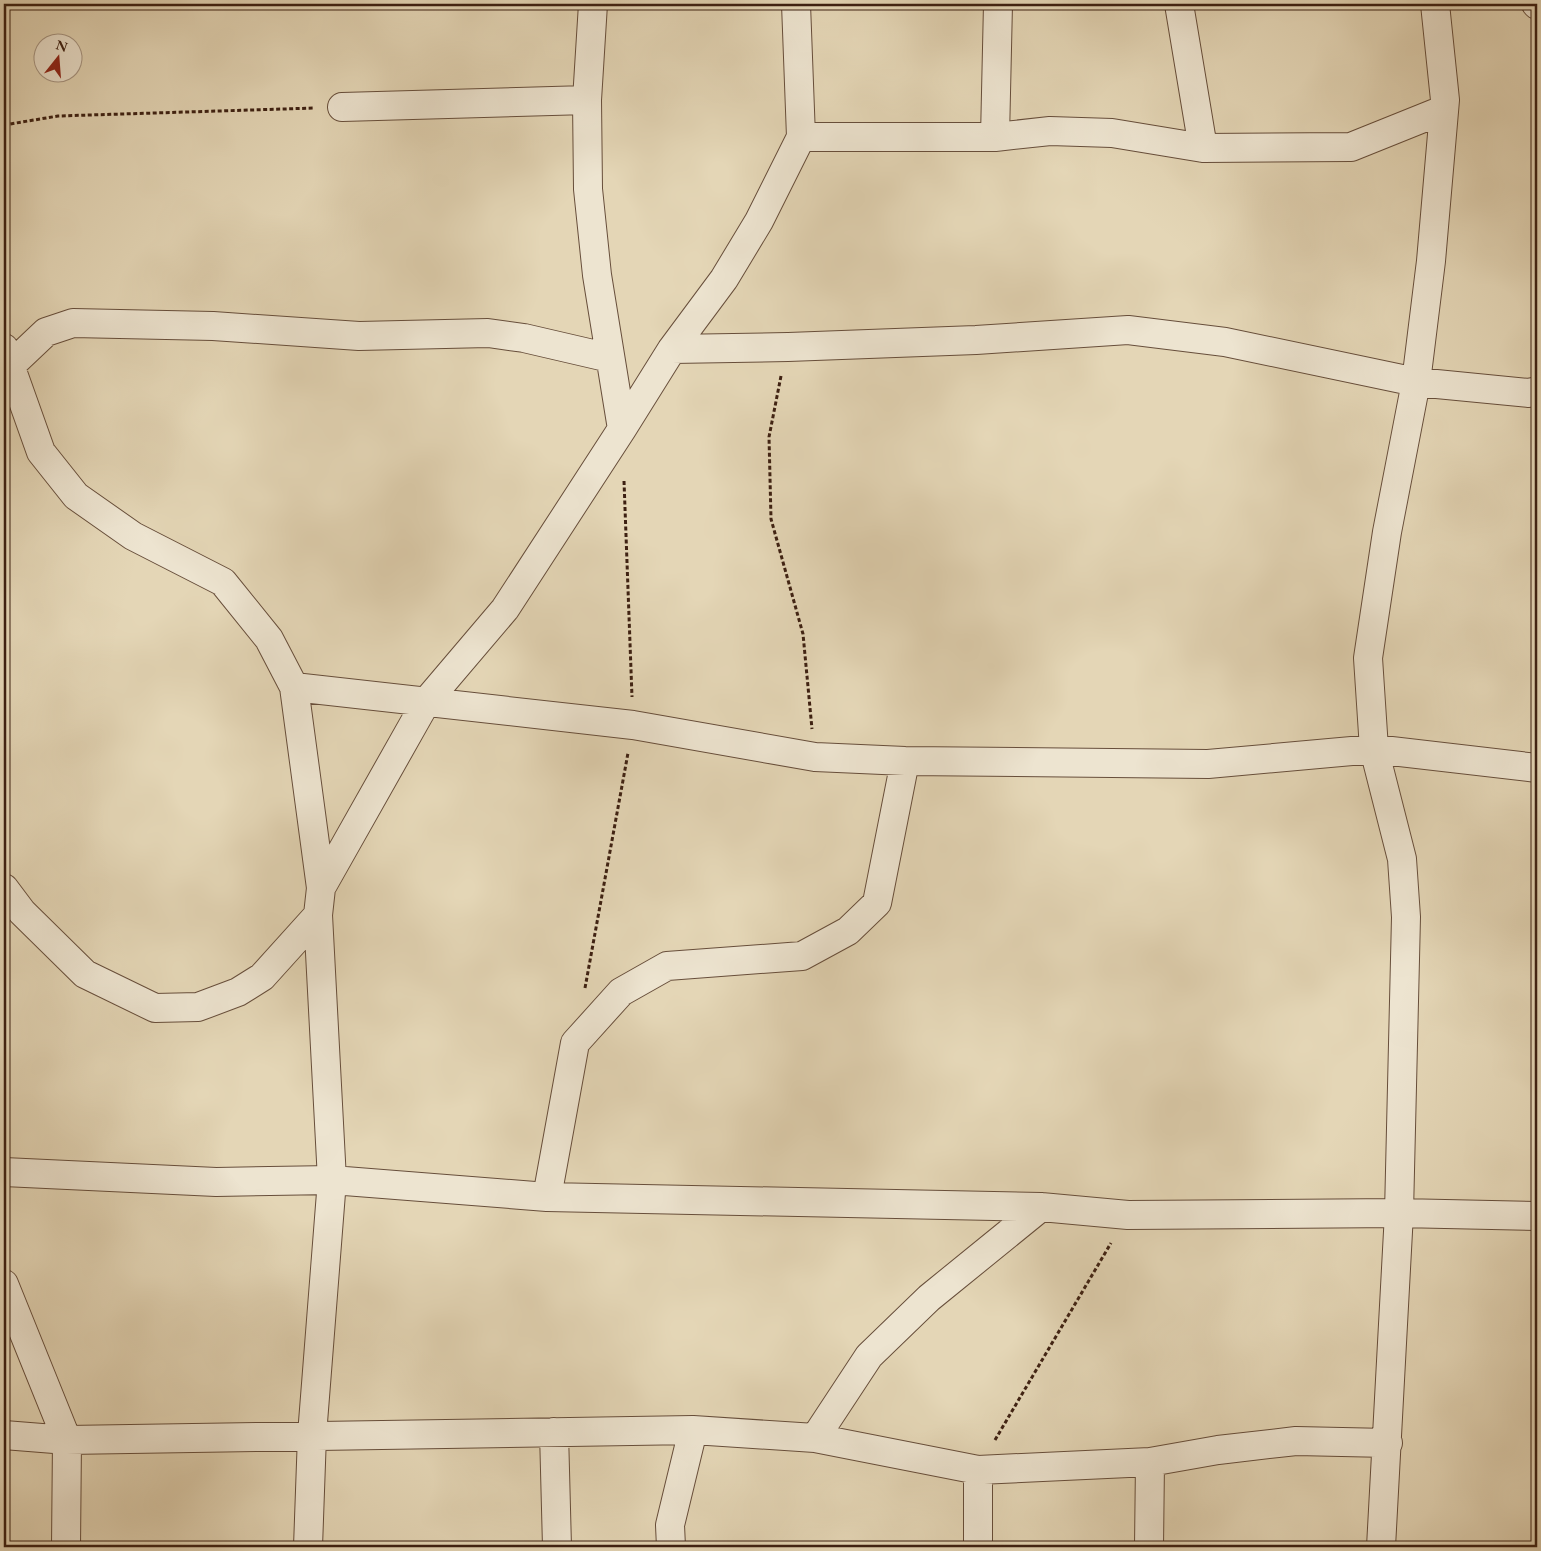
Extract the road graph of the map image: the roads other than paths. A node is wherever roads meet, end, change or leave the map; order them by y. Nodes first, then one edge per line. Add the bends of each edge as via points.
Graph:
1 (593, 4) edge
2 (796, 4) edge
3 (998, 4) edge
4 (1179, 4) edge
5 (1435, 4) edge
6 (587, 100) junction
7 (342, 107) road end
8 (1443, 110) junction
9 (995, 136) junction
10 (801, 137) junction
11 (1203, 148) junction
12 (672, 349) junction
13 (610, 358) junction
14 (5, 363) edge
15 (1416, 382) junction
16 (1537, 392) edge
17 (622, 429) junction
18 (294, 687) junction
19 (426, 702) junction
20 (1374, 749) junction
21 (905, 761) junction
22 (1537, 768) edge
23 (4, 888) edge
24 (320, 901) junction
25 (4, 1172) edge
26 (332, 1180) junction
27 (547, 1197) junction
28 (1041, 1207) junction
29 (1399, 1213) junction
30 (1537, 1216) edge
31 (4, 1284) edge
32 (693, 1430) junction
33 (554, 1432) junction
34 (4, 1435) edge
35 (312, 1435) junction
36 (815, 1438) junction
37 (67, 1440) junction
38 (1388, 1443) junction
39 (1150, 1462) junction
40 (978, 1470) junction
41 (66, 1547) edge
42 (308, 1547) edge
43 (557, 1547) edge
44 (671, 1547) edge
45 (978, 1547) edge
46 (1149, 1547) edge
47 (1381, 1547) edge

1 - 6 street
2 - 10 street
3 - 9 street
4 - 11 street
5 - 8 street via 1445,100
6 - 7 street
6 - 13 street via 588,189
8 - 11 street via 1351,147
8 - 15 street via 1431,261
9 - 10 street
9 - 11 street via 1050,131 1103,133
10 - 12 street via 759,221 724,279
12 - 15 street via 976,340 1128,330 1225,342
12 - 17 street
13 - 14 street via 488,333 359,336 213,326 73,323 46,332
13 - 17 street
14 - 18 street via 41,452 76,496 133,536 223,582 269,639
15 - 16 street
15 - 20 street via 1387,532 1368,658
17 - 19 street via 505,609
18 - 19 street
18 - 24 street
19 - 21 street via 633,725 815,757
19 - 24 street
20 - 21 street via 1208,764
20 - 22 street
20 - 29 street via 1402,859 1406,917
21 - 27 street via 877,903 848,931 802,956 667,966 622,992 575,1042
23 - 24 street via 22,912 86,974 156,1008 198,1007 238,992 262,977
24 - 26 street
25 - 26 street via 216,1182
26 - 27 street
26 - 35 street
27 - 28 street
28 - 29 street via 1128,1214
28 - 36 street via 929,1298 869,1356
29 - 30 street
29 - 38 street
31 - 37 street
32 - 33 street
32 - 36 street
32 - 44 street via 670,1525
33 - 35 street
33 - 43 street
34 - 37 street
35 - 37 street
35 - 42 street
36 - 40 street
37 - 41 street
38 - 39 street via 1296,1441
38 - 47 street
39 - 40 street
39 - 46 street
40 - 45 street

